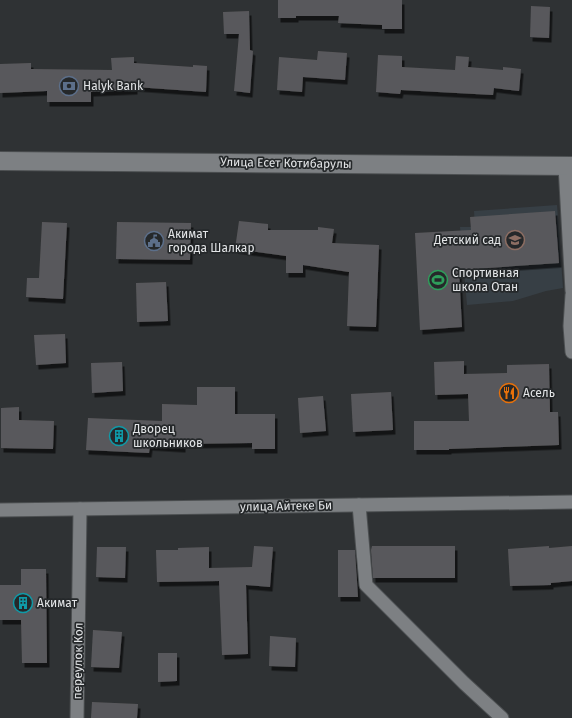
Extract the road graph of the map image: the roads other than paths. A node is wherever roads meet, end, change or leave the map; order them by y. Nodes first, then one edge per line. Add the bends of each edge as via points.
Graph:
1 (0, 161) edge
2 (569, 166) edge
3 (572, 291) edge
4 (572, 295) edge
5 (571, 326) edge
6 (572, 352) edge
7 (572, 502) edge
8 (359, 504) junction
9 (80, 509) junction
10 (0, 510) edge
11 (77, 718) edge
12 (502, 718) edge

1 - 2 main road, Улица Есет Котибарулы
2 - 3 street
4 - 5 street
5 - 6 street
7 - 8 street, улица Айтеке Би
8 - 9 street, улица Айтеке Би
8 - 12 street via 366,585
9 - 10 street, улица Айтеке Би
9 - 11 street, переулок Кол

